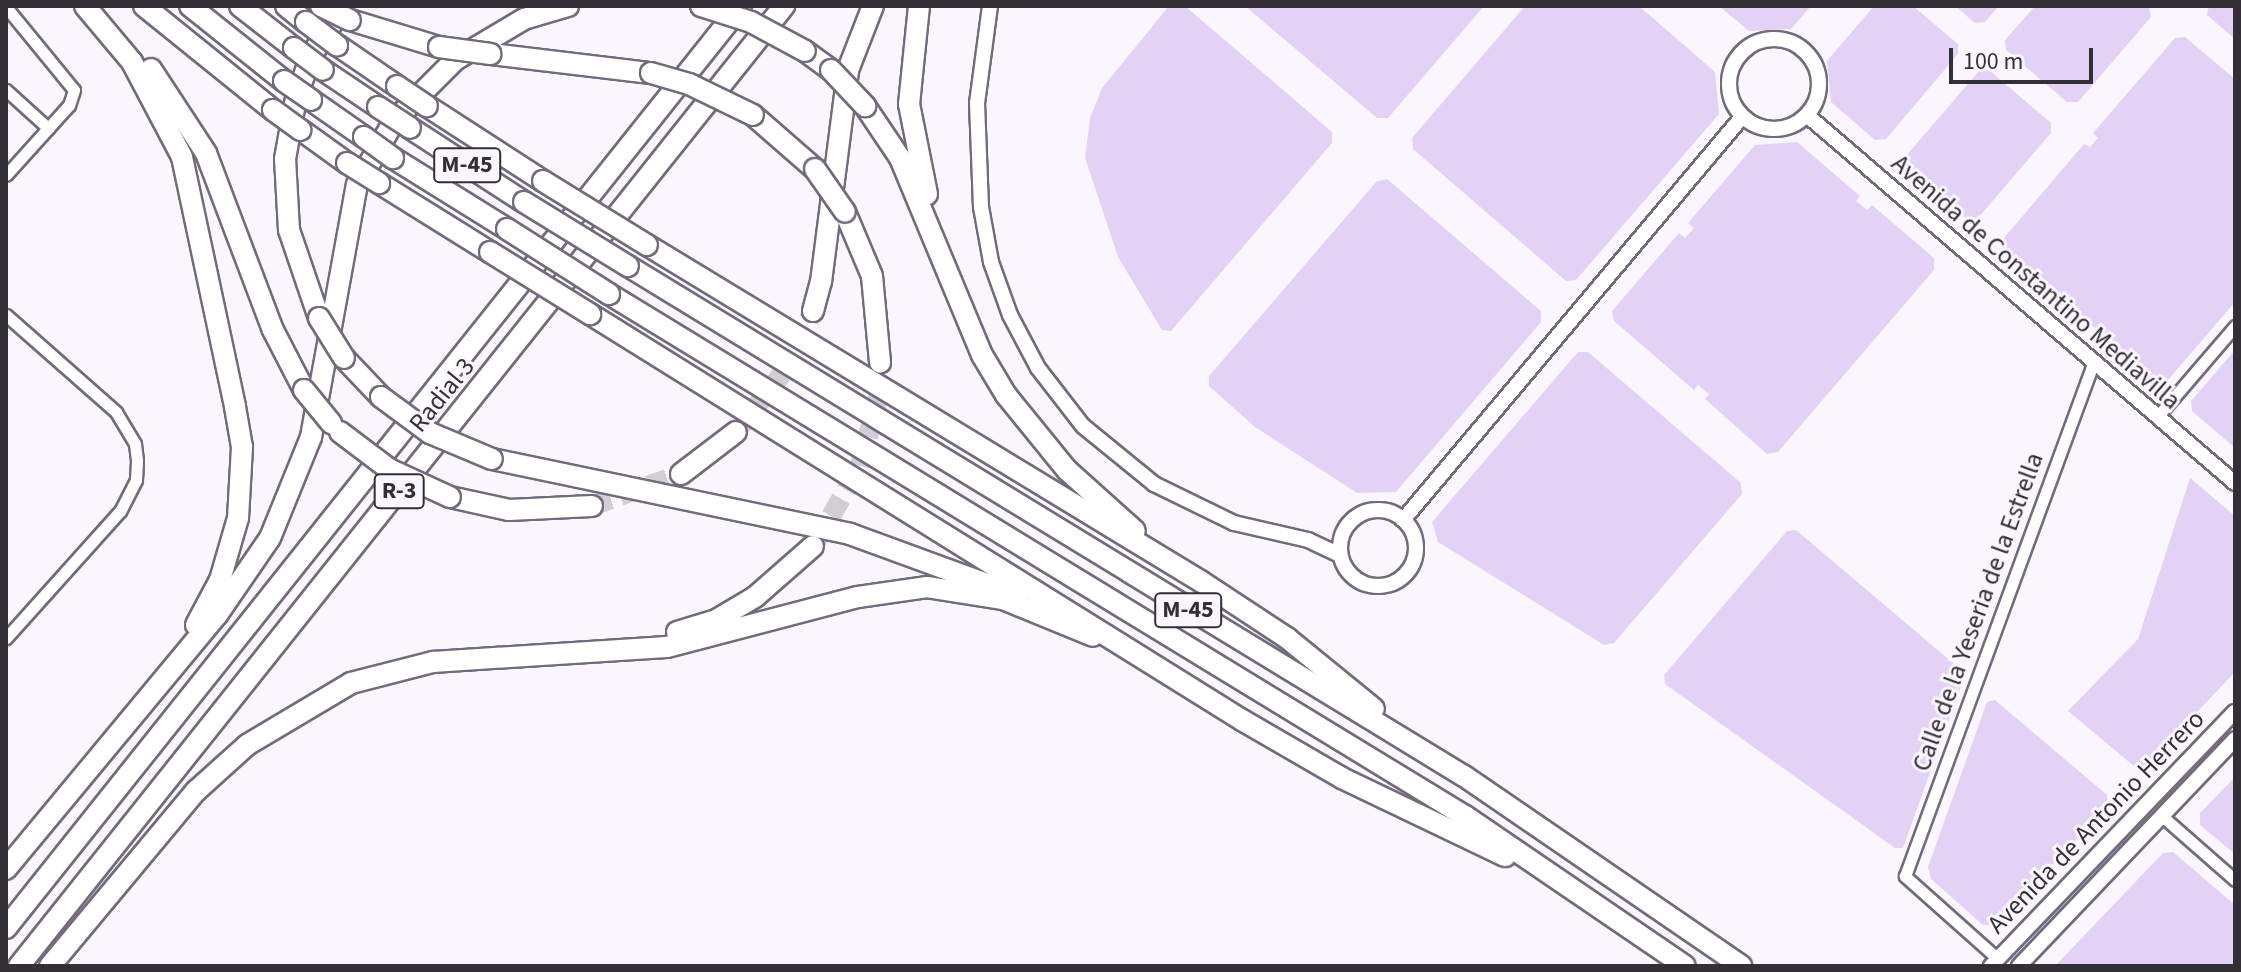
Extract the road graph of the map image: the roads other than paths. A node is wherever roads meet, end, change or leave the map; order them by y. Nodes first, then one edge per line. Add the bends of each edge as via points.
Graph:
1 (85, 6) edge
2 (95, 6) edge
3 (144, 6) edge
4 (190, 6) edge
5 (240, 6) edge
6 (286, 6) edge
7 (321, 6) edge
8 (568, 6) edge
9 (701, 6) edge
10 (741, 6) edge
11 (784, 6) edge
12 (873, 6) edge
13 (919, 6) edge
14 (990, 6) edge
15 (6, 7) edge
16 (347, 13) edge
17 (6, 90) edge
18 (1808, 116) junction
19 (1742, 117) junction
20 (48, 128) junction
21 (6, 175) edge
22 (813, 311) tunnel mouth
23 (6, 315) edge
24 (2235, 326) edge
25 (973, 335) junction
26 (880, 363) tunnel mouth
27 (2093, 364) junction
28 (2157, 417) junction
29 (736, 432) tunnel mouth
30 (681, 474) tunnel mouth
31 (2235, 483) edge
32 (592, 506) tunnel mouth
33 (1403, 520) junction
34 (1342, 536) junction
35 (1308, 540) junction
36 (813, 546) tunnel mouth
37 (1340, 555) junction
38 (1202, 582) junction
39 (9, 629) edge
40 (1093, 636) junction
41 (592, 654) junction
42 (175, 664) junction
43 (1197, 693) junction
44 (2235, 712) edge
45 (2235, 739) edge
46 (1409, 742) junction
47 (2162, 816) junction
48 (1538, 865) junction
49 (6, 869) edge
50 (2235, 880) edge
51 (6, 928) edge
52 (1994, 962) edge
53 (19, 966) edge
54 (50, 966) edge
55 (1685, 966) edge
56 (1741, 966) edge
57 (2019, 966) edge

1 - 42 highway via 140,73 182,157 242,447 240,502 230,553
2 - 32 highway, bridge via 147,65 206,153 273,330 304,390 336,427 389,469 450,497 509,510
3 - 43 highway, bridge via 347,163
4 - 48 highway, M-45, bridge via 393,158
5 - 46 highway, M-45, bridge via 323,70 524,202
6 - 38 highway, bridge via 543,181
7 - 16 highway, bridge
8 - 42 highway via 524,19 455,60 394,121 353,197 322,385 293,489 243,580
9 - 25 highway, bridge via 751,22 805,51 865,106 900,158
10 - 51 highway, Radial 3 / R-3
11 - 53 highway, Radial 3 / R-3
12 - 22 highway via 848,70
13 - 25 highway via 911,57 912,129 922,179
14 - 35 street via 977,103 981,207 991,262 1010,315 1038,368 1083,426 1154,484 1234,523
15 - 20 street via 74,90 69,105
16 - 26 highway, bridge via 439,47 651,73 689,84 753,115 815,169 845,212 872,276
16 - 40 highway, bridge via 311,56 296,98 285,159 289,230 319,318 344,358 381,397 430,433 492,459 718,502 900,549 997,584
17 - 20 street
18 - 19 street via 1783,129 1768,130
18 - 19 street via 1816,103 1819,73 1803,49 1776,38 1748,47 1731,69 1730,94
18 - 27 street, Avenida de Constantino Mediavilla
19 - 33 street
20 - 21 street
23 - 39 street via 116,412 132,436 137,461 136,480 120,511
24 - 28 street
25 - 38 highway via 1006,395 1067,470
27 - 28 street, Avenida de Constantino Mediavilla
27 - 52 street, Calle de la Yeseria de la Estrella via 1905,876
28 - 31 street, Avenida de Constantino Mediavilla
29 - 30 highway
33 - 34 street via 1384,511 1363,513
33 - 37 street via 1412,531 1416,552 1408,572 1393,584 1374,587 1356,580
34 - 35 street
34 - 37 street
35 - 37 street
36 - 41 highway via 755,597 716,620
38 - 46 highway via 1287,638
40 - 41 highway via 1003,599 927,587 858,597 667,647
40 - 43 highway
41 - 54 highway via 433,662 351,683 247,745 196,791
42 - 49 highway
43 - 48 highway via 1342,778 1518,862
44 - 52 street, Avenida de Antonio Herrero
45 - 47 street, Avenida de Antonio Herrero
46 - 56 highway, M-45 via 1547,830
47 - 50 street
47 - 57 street, Avenida de Antonio Herrero
48 - 55 highway, M-45

